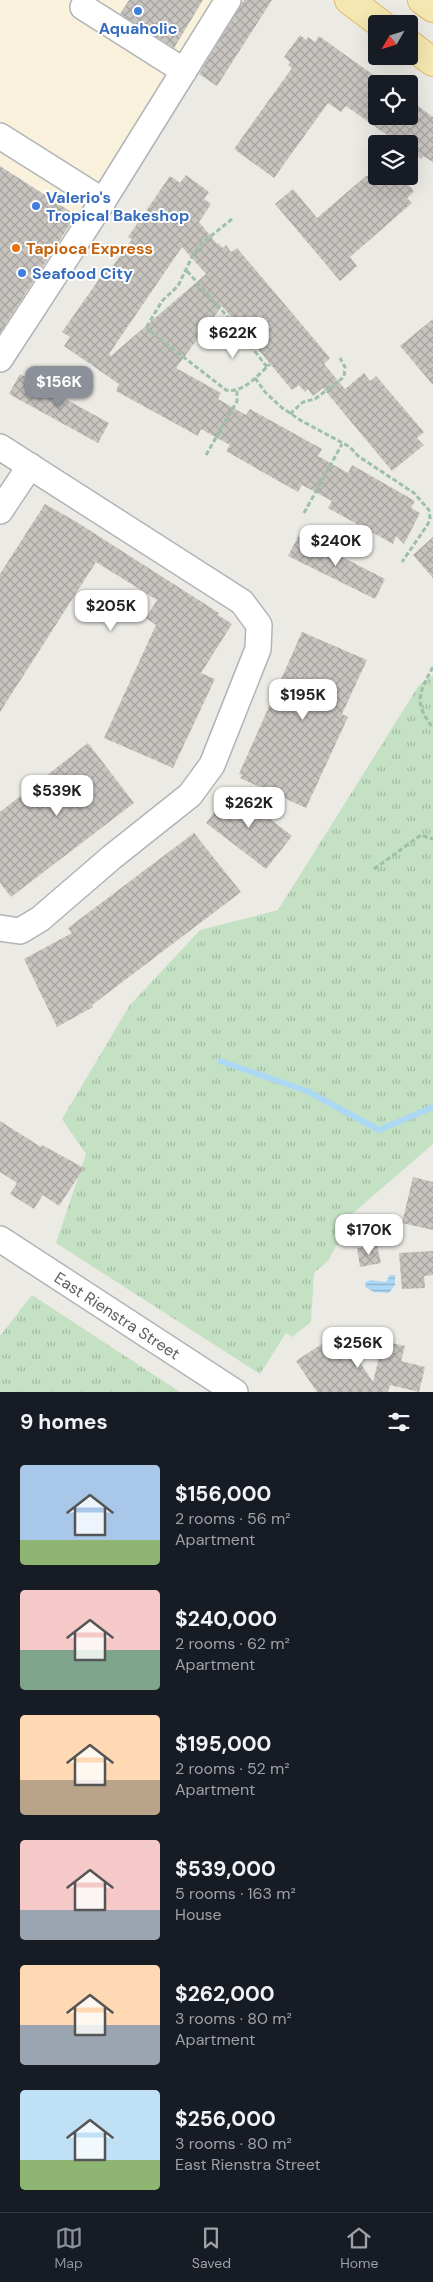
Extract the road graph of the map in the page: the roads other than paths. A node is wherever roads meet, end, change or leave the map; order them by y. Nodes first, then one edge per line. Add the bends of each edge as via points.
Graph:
1 (228, 0) edge
2 (349, 0) edge
3 (422, 0) edge
4 (83, 7) dead end
5 (433, 8) edge
6 (369, 15) edge
7 (418, 51) edge
8 (433, 62) edge
9 (184, 71) junction
10 (0, 136) edge
11 (103, 201) junction
12 (0, 360) edge
13 (0, 447) edge
14 (30, 466) junction
15 (0, 511) edge
16 (0, 928) edge
17 (0, 1240) edge
18 (235, 1392) edge

1 - 9 street
2 - 6 main road
3 - 5 main road
4 - 9 street
7 - 8 main road
9 - 11 street
10 - 11 street
11 - 12 street
13 - 14 street
14 - 15 street
14 - 16 street via 242,602 259,625 258,648 212,764 190,795 40,919 20,932
17 - 18 street, East Rienstra Street

